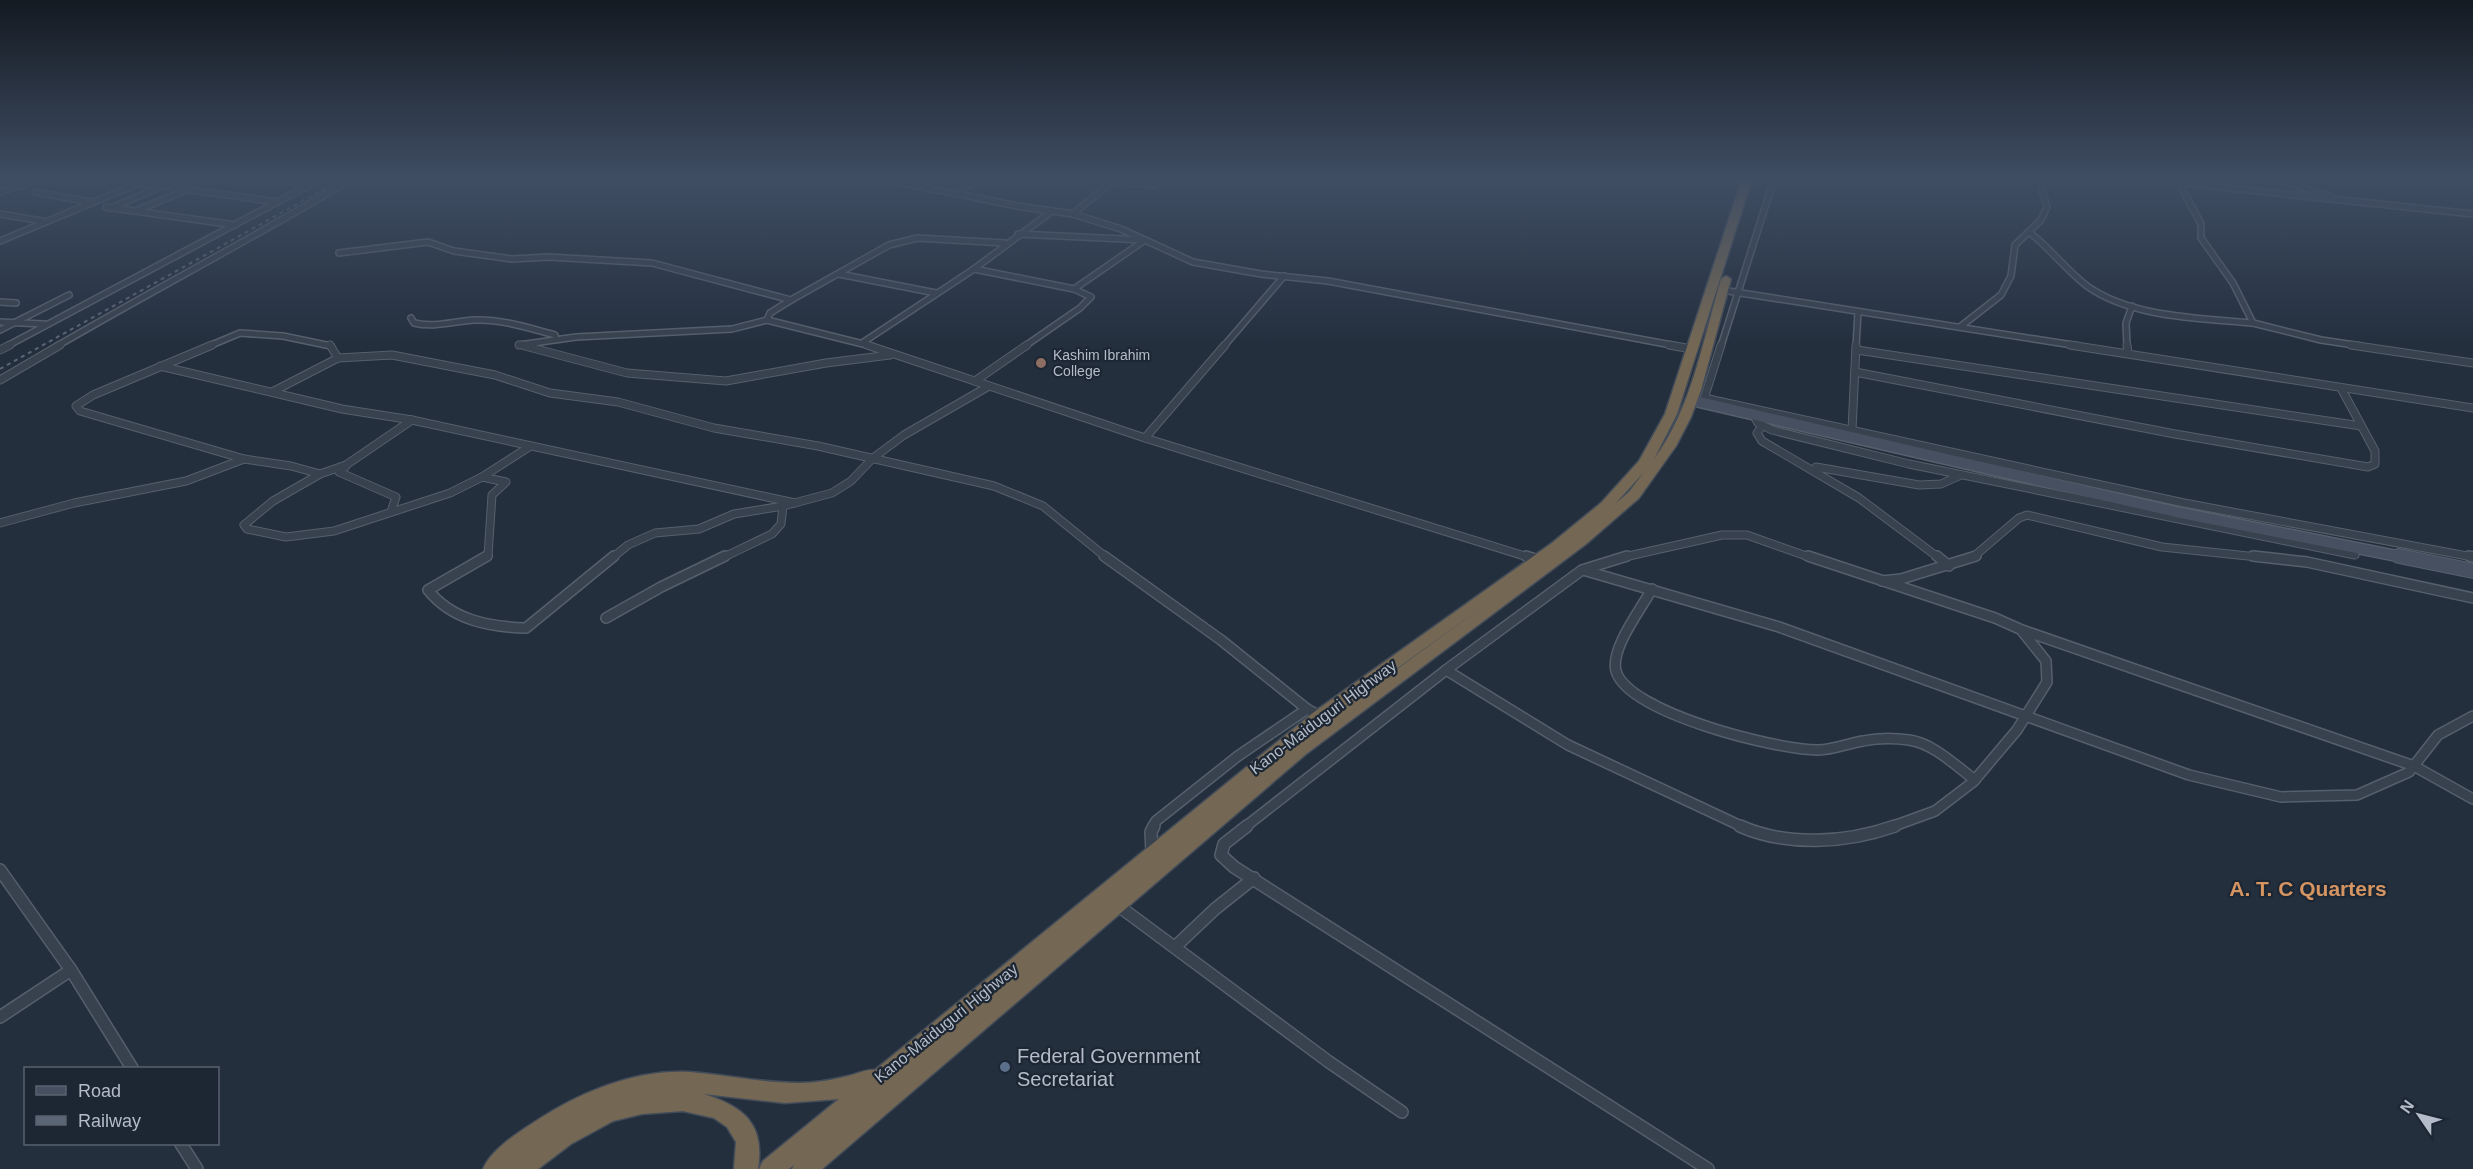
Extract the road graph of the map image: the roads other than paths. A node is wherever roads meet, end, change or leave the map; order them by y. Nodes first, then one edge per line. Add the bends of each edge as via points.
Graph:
1 (17, 234) edge
2 (219, 234) edge
3 (254, 234) edge
4 (1018, 234) joint
5 (1131, 234) edge
6 (1731, 234) edge
7 (1740, 234) edge
8 (1759, 234) edge
9 (2027, 234) edge
10 (2031, 234) edge
11 (2201, 234) edge
12 (1146, 240) junction
13 (0, 241) edge
14 (1005, 243) junction
15 (339, 253) dead end
16 (974, 268) junction
17 (839, 274) junction
18 (1284, 276) junction
19 (1074, 289) junction
20 (1730, 292) junction
21 (936, 293) junction
22 (69, 295) dead end
23 (791, 300) junction
24 (0, 302) edge
25 (16, 303) dead end
26 (2132, 306) junction
27 (1858, 312) junction
28 (411, 318) dead end
29 (767, 320) junction
30 (0, 322) edge
31 (14, 323) junction
32 (2253, 323) junction
33 (45, 324) junction
34 (1959, 327) junction
35 (0, 330) edge
36 (556, 339) junction
37 (861, 343) junction
38 (1692, 349) junction
39 (0, 350) edge
40 (1857, 350) junction
41 (2128, 353) junction
42 (893, 355) junction
43 (338, 358) junction
44 (2473, 363) edge
45 (160, 366) junction
46 (1856, 372) junction
47 (0, 380) edge
48 (975, 381) junction
49 (989, 386) junction
50 (2341, 388) junction
51 (274, 391) junction
52 (1699, 400) junction
53 (2473, 408) edge
54 (1753, 414) junction
55 (412, 420) junction
56 (1762, 426) junction
57 (2361, 426) junction
58 (1852, 430) junction
59 (1145, 438) junction
60 (529, 447) junction
61 (873, 458) junction
62 (244, 459) junction
63 (346, 465) junction
64 (1812, 466) junction
65 (320, 474) junction
66 (1961, 475) junction
67 (482, 477) junction
68 (796, 503) junction
69 (783, 507) junction
70 (391, 512) junction
71 (0, 523) edge
72 (2355, 555) dead end
73 (2473, 557) edge
74 (1538, 560) junction
75 (1949, 566) junction
76 (1582, 570) junction
77 (2473, 571) edge
78 (1878, 581) junction
79 (1652, 589) junction
80 (2473, 597) edge
81 (606, 618) dead end
82 (2022, 630) junction
83 (1446, 670) junction
84 (1314, 712) junction
85 (2026, 715) junction
86 (2473, 716) edge
87 (2414, 766) junction
88 (1975, 780) junction
89 (2473, 799) edge
90 (0, 870) edge
91 (1254, 878) junction
92 (1102, 894) junction
93 (1117, 904) junction
94 (1177, 945) junction
95 (71, 970) junction
96 (0, 1017) edge
97 (131, 1067) edge
98 (883, 1075) junction
99 (1402, 1112) dead end
100 (182, 1145) edge
101 (197, 1169) edge
102 (495, 1169) edge
103 (521, 1169) edge
104 (746, 1169) edge
105 (771, 1169) edge
106 (804, 1169) edge
107 (1708, 1169) edge

1 - 13 street
2 - 33 street
3 - 47 street
4 - 12 street
4 - 14 street
5 - 12 street
6 - 38 highway, Kano-Maiduguri Highway
7 - 20 highway, Kano-Maiduguri Highway
8 - 20 street
9 - 34 street via 2015,245 2006,291
10 - 26 street via 2094,290
11 - 32 street
12 - 18 street via 1193,262
12 - 19 street
14 - 16 street
14 - 17 street via 917,238 889,245
15 - 23 street via 428,242 454,251 512,259 549,257 652,263
16 - 19 street
16 - 21 street
17 - 21 street
17 - 23 street
18 - 38 street
18 - 59 street
19 - 48 street via 1091,297
20 - 27 street
20 - 52 highway, Kano-Maiduguri Highway
21 - 37 street
22 - 31 street
23 - 29 street
24 - 25 street
26 - 32 street
26 - 41 street via 2126,326
27 - 34 street
27 - 40 street
28 - 36 street via 414,323 427,326 478,320 532,328 555,335
29 - 36 street via 732,329
29 - 37 street
30 - 31 street
31 - 33 street
31 - 35 street
32 - 44 street via 2320,340
33 - 39 street
34 - 41 street
36 - 42 street via 519,345 627,373 726,381
37 - 42 street
38 - 74 highway, Kano-Maiduguri Highway via 1677,399 1645,463 1606,506
40 - 46 street
40 - 57 street via 1990,373 2192,397
41 - 50 street
42 - 48 street
43 - 45 street via 330,344 249,331
43 - 51 street
43 - 61 street via 392,355 495,375 550,393 618,402 714,428
45 - 51 street
45 - 62 street via 76,406 81,411
46 - 57 street via 2175,434 2368,466 2375,464 2375,451
46 - 58 street
48 - 49 street
49 - 59 street
49 - 61 street via 904,435
50 - 53 street
50 - 57 street
51 - 55 street via 342,409
52 - 54 street
52 - 58 street
52 - 93 highway, Kano-Maiduguri Highway via 1671,446 1634,495 1613,515 1346,713
54 - 56 street
54 - 77 street via 2176,512
55 - 60 street
55 - 63 street
56 - 64 street via 1757,433 1762,441
56 - 66 street
58 - 73 street via 2328,531
59 - 74 street
60 - 67 street
60 - 68 street
61 - 68 street via 851,481 832,493
61 - 84 street via 994,486 1043,506 1090,546
62 - 65 street
62 - 71 street via 226,469 145,492 85,501
63 - 65 street
63 - 70 street via 339,472 396,497
64 - 66 street via 1919,485 1941,484
64 - 75 street via 1890,518
65 - 70 street via 273,501 244,525 265,534 303,537
66 - 72 street
67 - 69 street via 506,482 492,495 488,556 428,590 449,610 509,628 526,628 628,545 642,538 699,529 734,514
67 - 70 street via 450,493
68 - 69 street
69 - 81 street via 781,524 772,534
74 - 84 highway, Kano-Maiduguri Highway
75 - 78 street
75 - 80 street via 1975,557 2027,515 2162,547 2307,562
76 - 78 street via 1606,561 1731,534 1747,535
76 - 79 street
76 - 83 street
78 - 82 street
79 - 85 street via 1779,627
79 - 88 street via 1615,654 1616,671 1625,688 1688,721 1748,740 1819,750 1866,740 1910,740 1928,746
82 - 85 street via 2046,661 2047,682
82 - 87 street
83 - 88 street via 1568,745 1762,836 1818,840 1867,836 1935,811
83 - 91 street via 1224,844 1221,855
84 - 92 highway, Kano-Maiduguri Highway
85 - 87 street via 2189,775 2281,797 2357,795 2409,772
85 - 88 street
86 - 87 street via 2438,735
87 - 89 street
90 - 95 street
91 - 94 street
91 - 107 street
92 - 93 street
92 - 98 highway, Kano-Maiduguri Highway
93 - 94 street
93 - 106 highway, Kano-Maiduguri Highway
94 - 99 street via 1349,1079
95 - 96 street
95 - 97 street
98 - 102 highway via 852,1087 797,1095 682,1082 616,1092 597,1098 546,1127
98 - 105 highway, Kano-Maiduguri Highway
100 - 101 street
103 - 104 highway via 559,1138 601,1115 671,1100 710,1105 738,1122 748,1148

